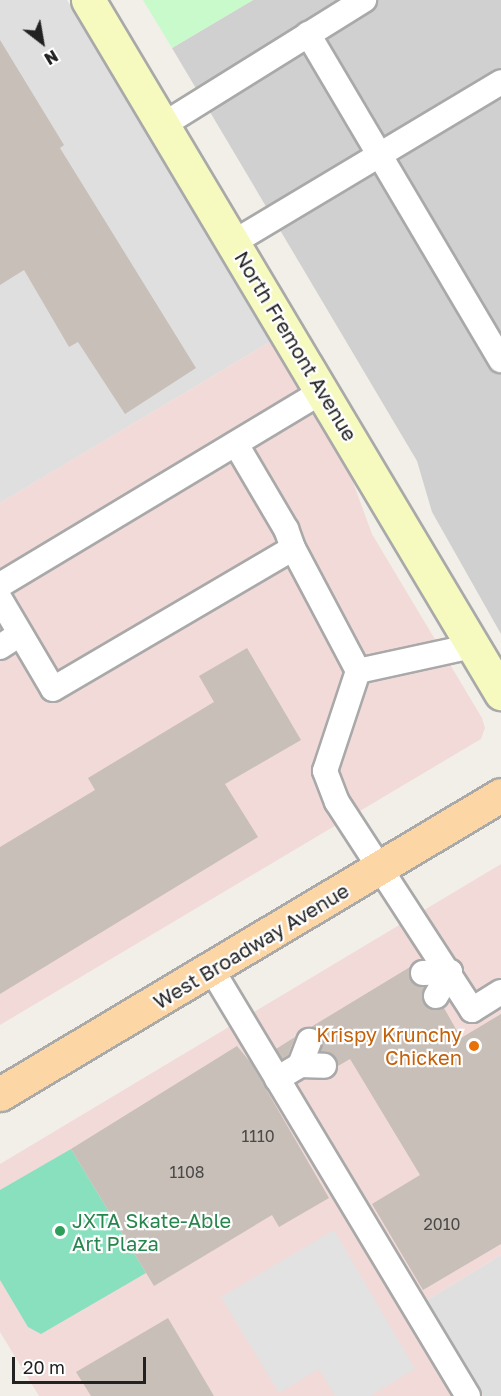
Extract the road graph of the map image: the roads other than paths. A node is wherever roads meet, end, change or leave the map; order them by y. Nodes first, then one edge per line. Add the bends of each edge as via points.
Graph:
1 (88, 0) edge
2 (364, 0) edge
3 (308, 34) junction
4 (501, 82) edge
5 (163, 125) junction
6 (382, 155) junction
7 (234, 242) junction
8 (501, 360) edge
9 (324, 390) junction
10 (236, 444) junction
11 (293, 548) junction
12 (0, 585) edge
13 (0, 599) edge
14 (21, 634) junction
15 (473, 646) junction
16 (0, 647) edge
17 (358, 671) junction
18 (501, 693) edge
19 (501, 795) edge
20 (380, 868) junction
21 (212, 970) junction
22 (450, 972) junction
23 (423, 973) dead end
24 (501, 992) edge
25 (436, 996) dead end
26 (309, 1041) dead end
27 (277, 1079) junction
28 (0, 1094) edge
29 (468, 1396) edge

1 - 5 street, North Fremont Avenue
2 - 3 lane
3 - 5 lane
3 - 6 lane
4 - 6 lane
5 - 7 street, North Fremont Avenue
6 - 7 lane
6 - 8 lane
7 - 9 street, North Fremont Avenue
9 - 10 lane
9 - 15 street, North Fremont Avenue
10 - 11 lane
10 - 12 lane
11 - 14 lane via 53,688
11 - 17 lane
13 - 14 lane
14 - 16 lane
15 - 17 lane
15 - 18 street, North Fremont Avenue
17 - 20 lane via 324,771 337,802
19 - 20 main road, West Broadway Avenue
20 - 21 main road, West Broadway Avenue
20 - 22 lane
21 - 27 lane
21 - 28 main road, West Broadway Avenue
22 - 23 lane
22 - 24 lane via 472,1010
22 - 25 lane
26 - 27 lane via 312,1065
27 - 29 lane

